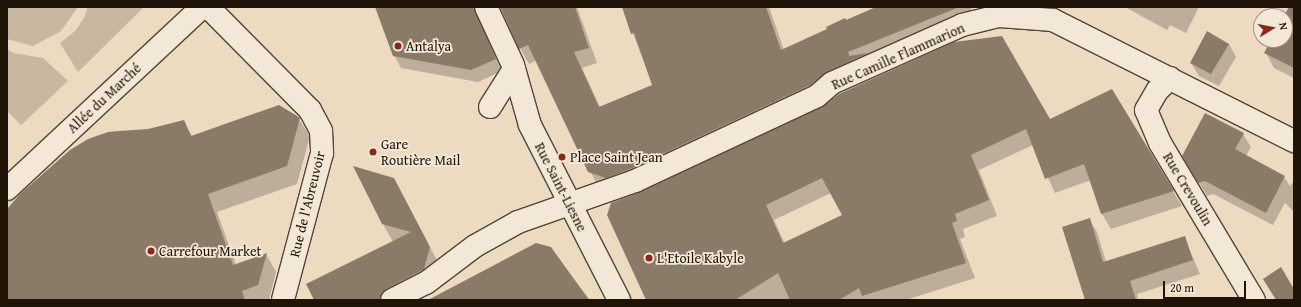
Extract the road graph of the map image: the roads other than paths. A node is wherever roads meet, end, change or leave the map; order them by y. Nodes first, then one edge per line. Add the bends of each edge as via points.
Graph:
1 (202, 7) edge
2 (208, 7) edge
3 (486, 7) edge
4 (514, 69) junction
5 (1170, 78) junction
6 (490, 107) dead end
7 (1294, 141) edge
8 (7, 189) edge
9 (570, 202) junction
10 (283, 300) edge
11 (392, 300) edge
12 (619, 300) edge
13 (1254, 300) edge

1 - 8 street, Allée du Marché
2 - 10 street, Rue de l'Abreuvoir via 310,110 321,131 322,153
3 - 4 street, Rue Saint-Liesne
4 - 6 street
4 - 9 street, Rue Saint-Liesne via 530,125
5 - 7 street, Rue Camille Flammarion
5 - 9 street, Rue Camille Flammarion via 1053,20 999,16 962,25 832,83 817,96 635,181
5 - 13 street, Rue Crevoulin via 1157,91 1146,110 1160,144
9 - 11 street, Rue Camille Flammarion via 518,222 475,246 426,283
9 - 12 street, Rue Saint-Liesne

